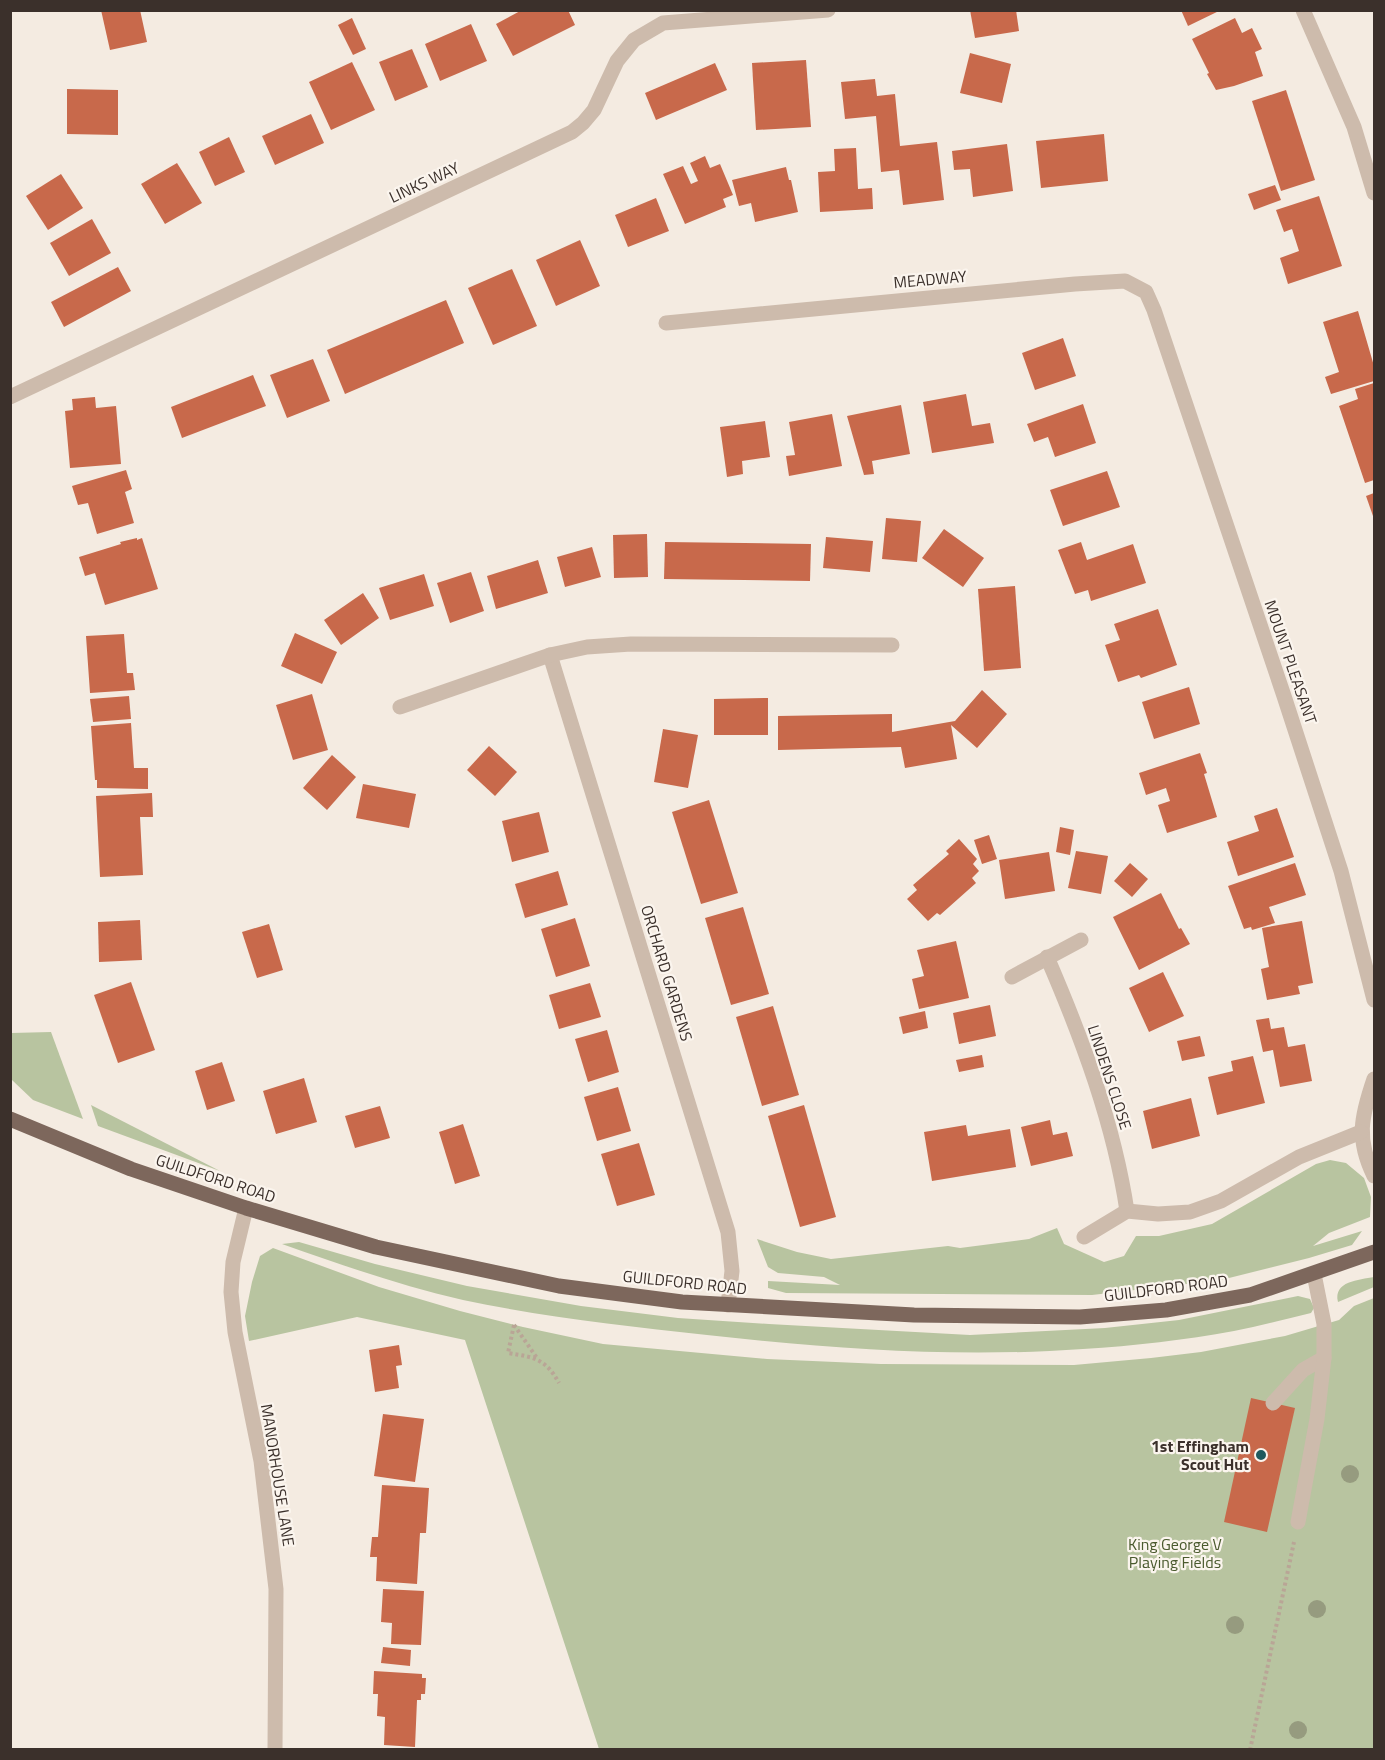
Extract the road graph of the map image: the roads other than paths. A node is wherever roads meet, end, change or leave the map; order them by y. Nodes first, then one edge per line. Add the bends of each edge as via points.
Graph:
1 (828, 10) edge
2 (1303, 10) edge
3 (1374, 193) edge
4 (666, 323) dead end
5 (1162, 338) joint
6 (10, 397) edge
7 (892, 645) dead end
8 (550, 655) junction
9 (400, 707) dead end
10 (1081, 940) dead end
11 (1047, 957) junction
12 (1012, 978) dead end
13 (1374, 1000) edge
14 (1374, 1079) edge
15 (10, 1119) edge
16 (1361, 1132) junction
17 (1374, 1176) edge
18 (246, 1208) junction
19 (1127, 1211) junction
20 (1084, 1237) dead end
21 (1374, 1252) edge
22 (1314, 1274) junction
23 (728, 1305) junction
24 (1324, 1358) junction
25 (1273, 1403) dead end
26 (1298, 1522) road end
27 (275, 1749) edge

1 - 6 street, LINKS WAY via 663,23 634,40 617,61 594,110 572,132
2 - 3 street via 1354,127
4 - 5 street, MEADWAY via 1125,281 1146,292
5 - 13 street, MOUNT PLEASANT via 1341,871
7 - 8 street via 631,644
8 - 9 street
8 - 23 street, ORCHARD GARDENS via 728,1232 732,1271
10 - 11 street
11 - 12 street
11 - 19 street, LINDENS CLOSE via 1104,1108
14 - 16 street via 1364,1107
15 - 18 main road, GUILDFORD ROAD via 131,1169
16 - 17 street
16 - 19 street via 1299,1157 1221,1201 1190,1212
18 - 23 main road, GUILDFORD ROAD via 376,1247 559,1286
18 - 27 street, MANORHOUSE LANE via 233,1262 231,1292 235,1332 261,1461 276,1589
19 - 20 street
21 - 22 main road, GUILDFORD ROAD
22 - 23 main road, GUILDFORD ROAD via 1250,1295 1166,1310 1080,1317 914,1316
22 - 24 street via 1324,1324
24 - 25 street via 1303,1370
24 - 26 street

